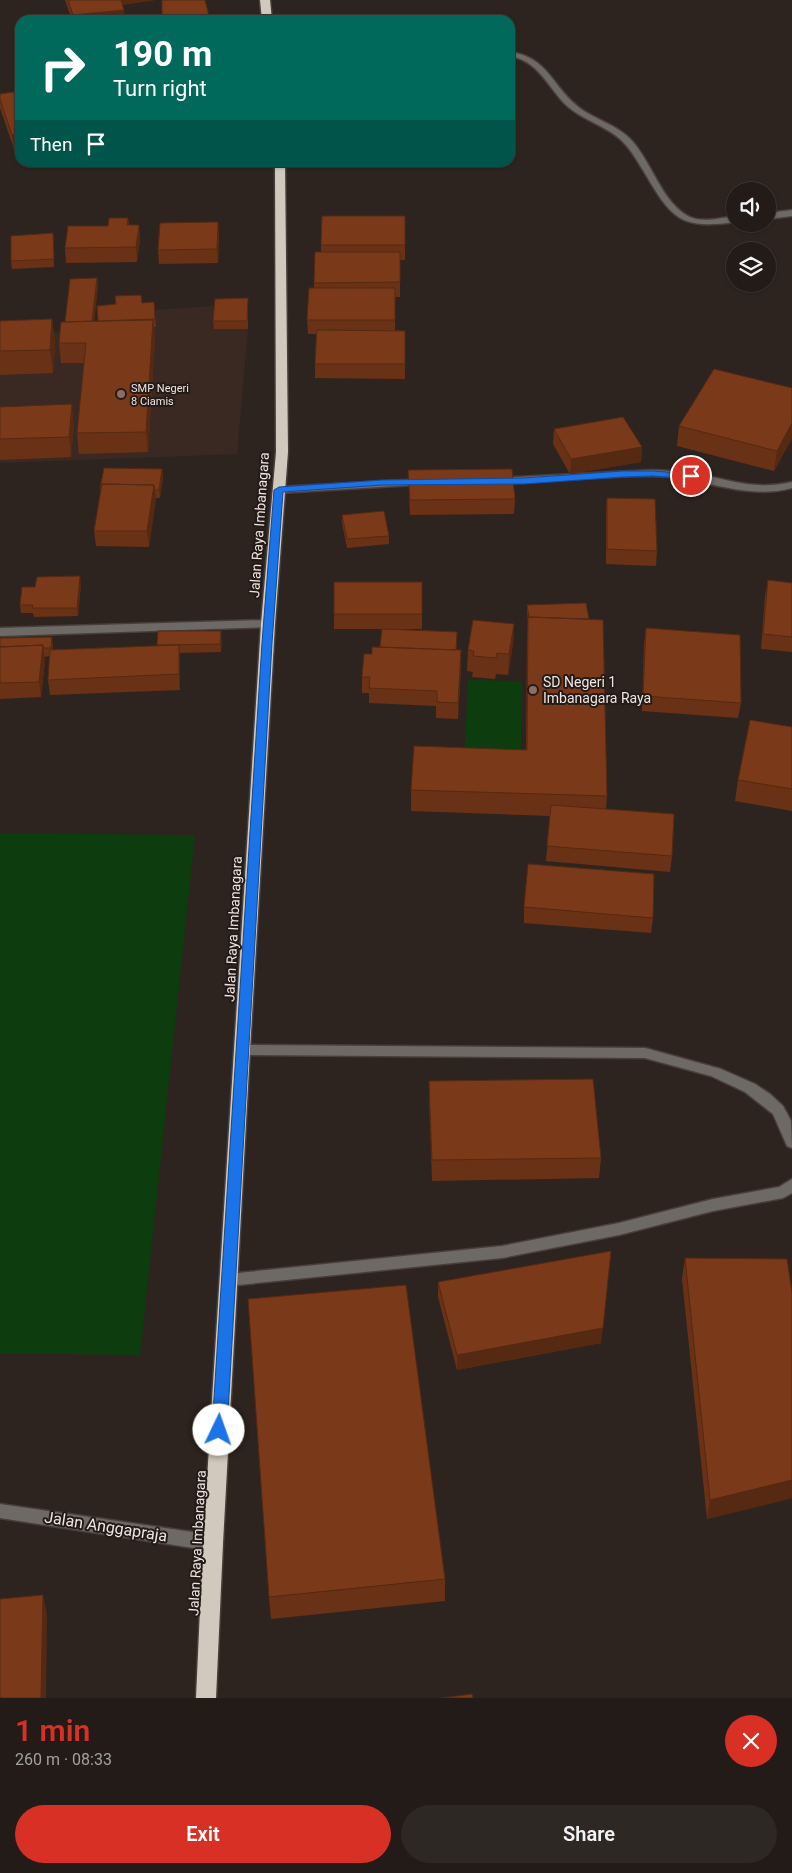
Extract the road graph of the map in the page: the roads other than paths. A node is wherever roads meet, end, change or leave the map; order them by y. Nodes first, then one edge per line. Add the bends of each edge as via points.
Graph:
1 (265, 0) edge
2 (266, 15) edge
3 (515, 55) edge
4 (280, 167) edge
5 (792, 214) edge
6 (776, 215) edge
7 (726, 219) edge
8 (432, 481) edge
9 (488, 481) edge
10 (792, 485) edge
11 (279, 490) junction
12 (268, 624) junction
13 (0, 632) edge
14 (242, 1050) junction
15 (792, 1142) edge
16 (792, 1184) edge
17 (228, 1280) junction
18 (0, 1511) edge
19 (213, 1543) junction
20 (206, 1698) edge

1 - 2 highway
3 - 7 street via 535,62 573,107 628,141 651,178 682,216 693,221
4 - 11 highway, Jalan Raya Imbanagara via 282,452
5 - 6 street
8 - 11 street
9 - 10 street via 653,473 691,476 749,489
11 - 12 highway, Jalan Raya Imbanagara
12 - 13 street
12 - 14 highway, Jalan Raya Imbanagara
14 - 15 street via 645,1053 703,1068 751,1088 780,1112
14 - 17 highway, Jalan Raya Imbanagara
16 - 17 street via 783,1192 502,1252
17 - 19 highway, Jalan Raya Imbanagara
18 - 19 street, Jalan Anggapraja
19 - 20 highway, Jalan Raya Imbanagara

